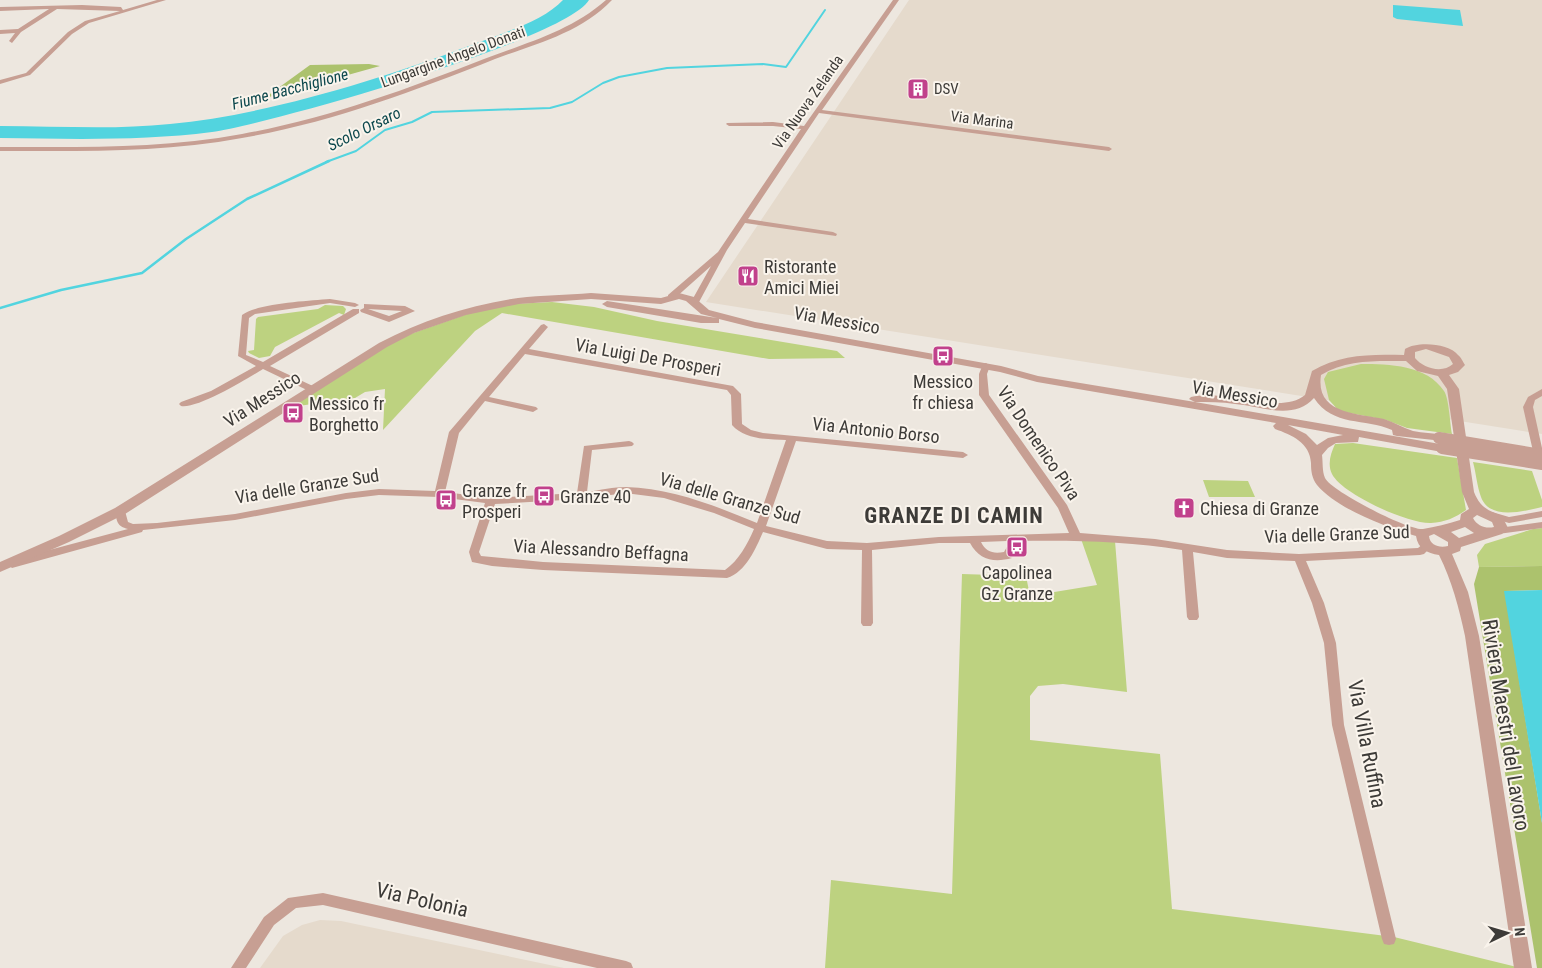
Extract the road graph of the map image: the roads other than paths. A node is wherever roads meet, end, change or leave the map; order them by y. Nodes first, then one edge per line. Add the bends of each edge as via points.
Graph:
1 (7, 0) edge
2 (119, 0) edge
3 (163, 0) edge
4 (609, 0) edge
5 (896, 0) edge
6 (103, 7) junction
7 (0, 8) edge
8 (56, 8) junction
9 (130, 10) junction
10 (19, 31) junction
11 (0, 32) edge
12 (12, 41) dead end
13 (0, 82) edge
14 (827, 98) junction
15 (817, 112) junction
16 (852, 116) junction
17 (826, 119) dead end
18 (818, 121) dead end
19 (728, 124) dead end
20 (806, 127) junction
21 (0, 149) edge
22 (1109, 149) dead end
23 (744, 221) junction
24 (833, 234) dead end
25 (723, 250) junction
26 (682, 286) junction
27 (702, 288) junction
28 (664, 303) junction
29 (696, 304) junction
30 (684, 316) junction
31 (755, 325) junction
32 (544, 327) dead end
33 (523, 351) junction
34 (1409, 358) junction
35 (264, 366) junction
36 (986, 366) junction
37 (1001, 369) junction
38 (1442, 372) junction
39 (1314, 388) junction
40 (312, 389) junction
41 (1542, 392) edge
42 (483, 398) junction
43 (1195, 399) junction
44 (184, 404) dead end
45 (533, 409) dead end
46 (1226, 412) junction
47 (1408, 434) junction
48 (792, 438) junction
49 (630, 444) dead end
50 (1438, 445) junction
51 (1316, 454) junction
52 (963, 455) dead end
53 (1542, 455) edge
54 (1542, 464) edge
55 (1542, 468) edge
56 (439, 494) junction
57 (582, 496) junction
58 (491, 501) junction
59 (120, 512) junction
60 (1479, 514) junction
61 (1542, 514) edge
62 (1542, 525) edge
63 (157, 526) junction
64 (761, 528) junction
65 (1494, 532) junction
66 (1076, 536) junction
67 (1010, 537) junction
68 (1427, 537) junction
69 (974, 539) junction
70 (867, 547) junction
71 (1187, 548) junction
72 (1450, 548) junction
73 (1299, 558) junction
74 (2, 566) edge
75 (1193, 617) dead end
76 (867, 623) dead end
77 (1389, 940) dead end
78 (238, 968) edge
79 (626, 968) edge
80 (1523, 968) edge

1 - 7 street
2 - 6 street
3 - 9 street
4 - 21 street, Lungargine Angelo Donati via 588,18 572,26 462,70 276,129 175,145
5 - 14 street, Via Nuova Zelanda
6 - 8 street
6 - 9 street
7 - 8 street
8 - 10 street
9 - 13 street via 87,22 70,33 28,74
10 - 11 street
10 - 12 street
14 - 15 street, Via Nuova Zelanda
14 - 16 street, Via Marina via 833,106
15 - 16 street, Via Marina
15 - 20 street, Via Nuova Zelanda
16 - 17 street, Via Marina
16 - 22 street, Via Marina
18 - 20 street
19 - 20 street
20 - 23 street, Via Nuova Zelanda
23 - 24 street
23 - 25 street, Via Nuova Zelanda
25 - 26 street, Via Nuova Zelanda
25 - 27 street, Via Nuova Zelanda
26 - 27 street
26 - 28 street, Via Nuova Zelanda
27 - 29 street, Via Nuova Zelanda
28 - 29 street, Via Messico via 685,297
28 - 30 street, Via Messico via 671,316
28 - 40 street, Via Messico via 552,298 493,306 437,321 383,344
29 - 30 street via 694,310
29 - 31 street, Via Messico via 705,312
30 - 31 street, Via Messico
31 - 36 street, Via Messico
32 - 33 street
33 - 42 street
33 - 48 street, Via Luigi De Prosperi via 730,388 736,394 740,429
34 - 38 street via 1426,370
34 - 38 street via 1409,351 1415,347 1446,350 1458,360 1459,365 1451,372
34 - 39 street via 1325,366 1316,372
35 - 35 street via 360,308 330,302 247,314 242,356
35 - 40 street
35 - 44 street via 214,393
36 - 37 street, Via Messico
36 - 66 street, Via Domenico Piva via 984,395 1063,507
37 - 43 street, Via Messico via 1037,371
37 - 46 street, Via Messico
38 - 60 street via 1453,389 1468,492
39 - 43 street via 1309,398 1290,406
39 - 47 street via 1321,403 1332,412 1385,424
40 - 59 street, Via Messico
41 - 55 street via 1532,399 1528,407
42 - 45 street
42 - 56 street via 454,432
43 - 47 street, Via Messico
46 - 50 street, Via Messico
46 - 51 street via 1292,431 1309,443
47 - 50 street, Via Messico
48 - 52 street, Via Antonio Borso
48 - 64 street, Via Antonio Borso
49 - 57 street via 587,448
50 - 51 street via 1348,438 1330,440
50 - 53 street, Via Messico, bridge
50 - 54 street, Via Messico, bridge
51 - 68 street via 1316,471 1321,482 1338,496
56 - 58 street, Via delle Granze Sud
56 - 63 street, Via delle Granze Sud via 379,492 235,517
57 - 58 street, Via delle Granze Sud
57 - 64 street, Via delle Granze Sud via 625,490 665,496 718,510
58 - 64 street, Via Alessandro Beffagna via 474,552 476,559 492,562 727,574 735,570
59 - 63 street, Via delle Granze Sud via 123,524
59 - 74 street, Via Messico
60 - 61 street via 1510,520
60 - 65 street via 1501,524
60 - 65 street via 1470,525
60 - 68 street, Via delle Granze Sud
62 - 65 street
63 - 74 street, Via delle Granze Sud
64 - 70 street, Via delle Granze Sud via 827,545
65 - 72 street
66 - 67 street, Via delle Granze Sud
66 - 71 street, Via delle Granze Sud via 1155,542
67 - 69 street, Via delle Granze Sud
67 - 69 street via 1012,550 999,558 984,555
68 - 72 street, Via delle Granze Sud
68 - 72 street, Via delle Granze Sud via 1448,535
68 - 73 street, Via delle Granze Sud via 1420,551
69 - 70 street, Via delle Granze Sud
70 - 76 street
71 - 73 street, Via delle Granze Sud
71 - 75 street
72 - 80 street, Riviera Maestri del Lavoro via 1473,647
73 - 77 street, Via Villa Ruffina via 1330,643 1338,725
78 - 79 street, Via Polonia via 269,921 293,902 323,899

